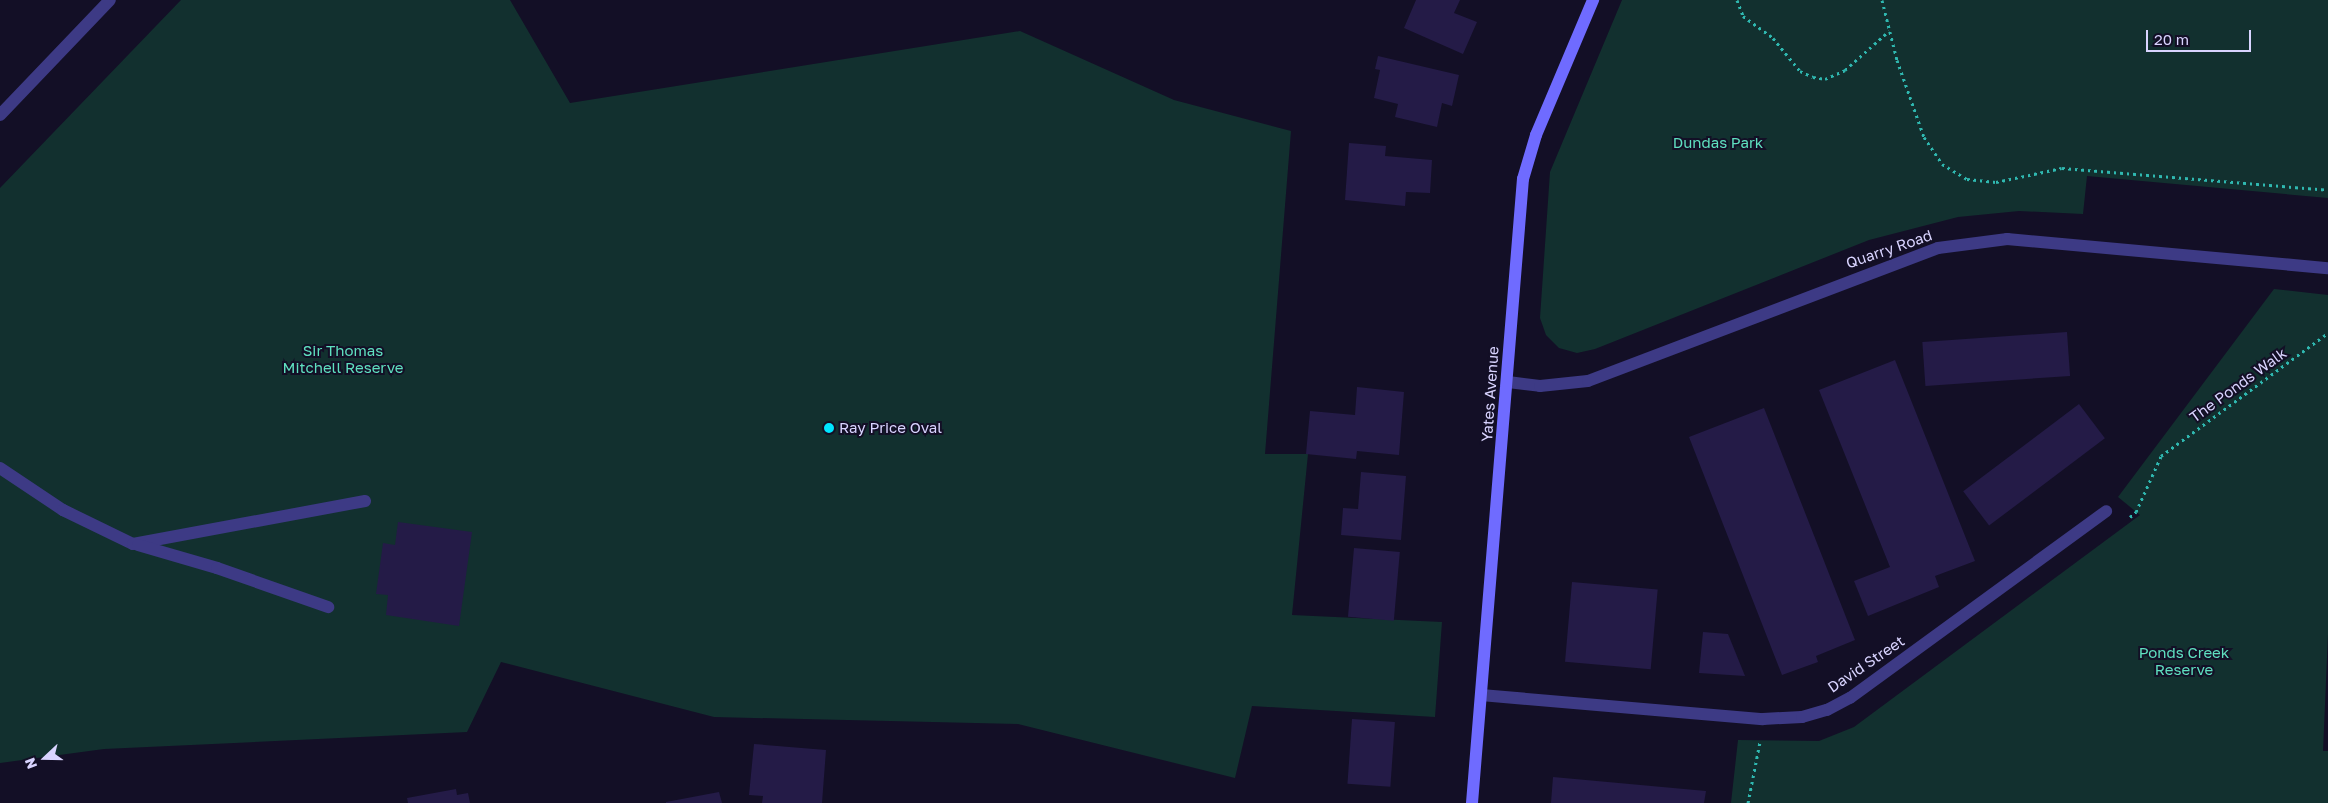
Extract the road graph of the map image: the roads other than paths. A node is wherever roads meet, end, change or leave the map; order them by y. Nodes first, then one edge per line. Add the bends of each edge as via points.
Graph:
1 (110, 0) edge
2 (1593, 0) edge
3 (0, 115) edge
4 (2328, 268) edge
5 (1508, 382) junction
6 (0, 468) edge
7 (365, 501) dead end
8 (2106, 511) dead end
9 (133, 544) junction
10 (328, 607) dead end
11 (1481, 695) junction
12 (1472, 803) edge

1 - 3 street
2 - 5 street, Yates Avenue via 1536,135 1523,180
4 - 5 street, Quarry Road via 2007,239 1948,247 1850,279 1588,381 1540,386
5 - 11 street, Yates Avenue
6 - 9 street via 64,510
7 - 9 street
8 - 11 street, David Street via 1850,698 1827,710 1802,717 1763,718
9 - 10 street via 217,568
11 - 12 street, Yates Avenue

